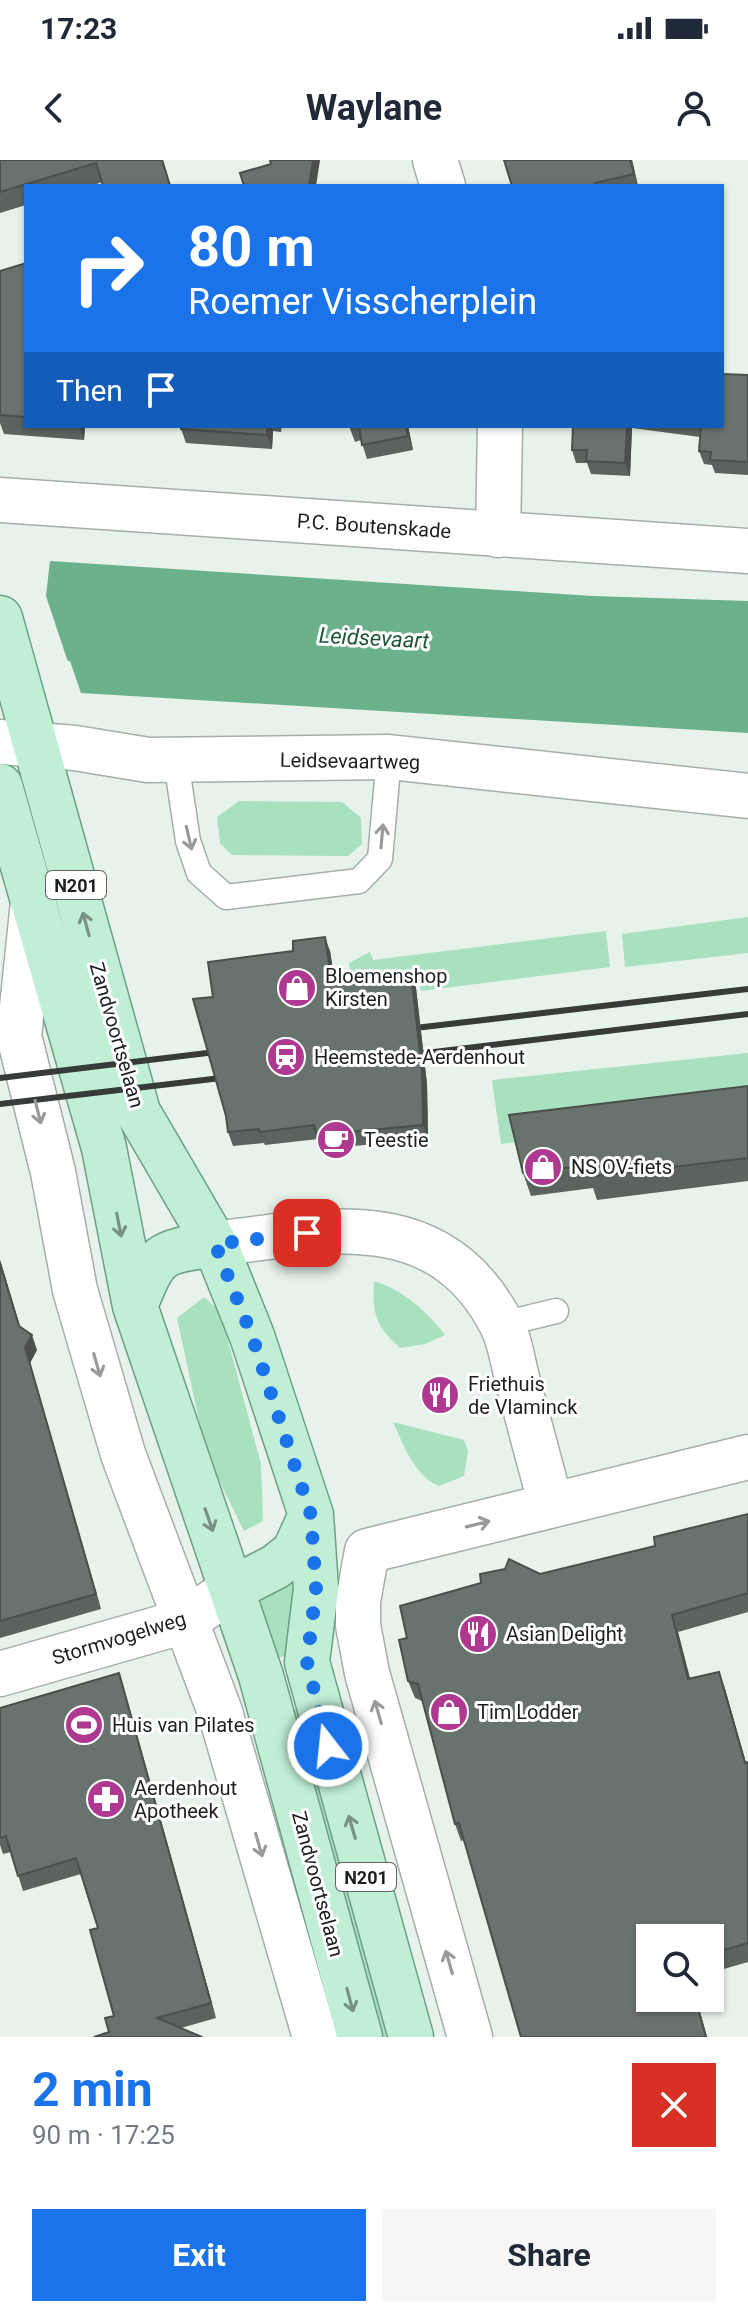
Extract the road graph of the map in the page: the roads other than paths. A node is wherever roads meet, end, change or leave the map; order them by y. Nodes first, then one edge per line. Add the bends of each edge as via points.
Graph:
1 (435, 160) edge
2 (442, 184) edge
3 (500, 428) edge
4 (0, 500) edge
5 (498, 535) junction
6 (748, 551) edge
7 (0, 618) edge
8 (18, 743) edge
9 (389, 757) junction
10 (176, 761) junction
11 (0, 786) edge
12 (748, 796) edge
13 (33, 902) junction
14 (215, 1244) junction
15 (135, 1306) junction
16 (557, 1316) dead end
17 (504, 1330) junction
18 (748, 1457) edge
19 (551, 1505) junction
20 (311, 1515) junction
21 (232, 1589) junction
22 (185, 1621) junction
23 (0, 1674) edge
24 (315, 2037) edge
25 (360, 2037) edge
26 (411, 2037) edge
27 (470, 2037) edge

1 - 2 street
3 - 5 street
4 - 5 street, P.C. Boutenskade
5 - 6 street, P.C. Boutenskade
7 - 8 main road, Zandvoortselaan / N201 via 13,661
8 - 10 street, Leidsevaartweg
14 -> 8 main road, Zandvoortselaan / N201 via 138,1112
9 - 10 street, Leidsevaartweg
10 -> 9 lane via 188,841 199,873 226,897 359,881 380,859
9 - 12 street, Leidsevaartweg
11 - 13 main road, Zandvoortselaan / N201
13 -> 15 main road, Zandvoortselaan / N201 via 104,1148
13 -> 22 street, Zandvoortselaan via 19,1036 75,1290 123,1454
14 - 15 main road via 173,1250 152,1265
14 - 17 street via 353,1230 403,1237 458,1268
14 - 20 main road, Zandvoortselaan / N201 via 252,1336
15 -> 21 main road, Zandvoortselaan / N201
16 - 17 lane
17 - 19 street
18 - 19 street
27 -> 19 street via 367,1673 358,1601 367,1551
20 - 21 main road via 294,1552
26 -> 20 main road, Zandvoortselaan / N201 via 307,1662 316,1589
21 - 22 street, Stormvogelweg
21 -> 25 main road, Zandvoortselaan / N201
22 - 23 street, Stormvogelweg
22 -> 24 street, Zandvoortselaan via 220,1712

